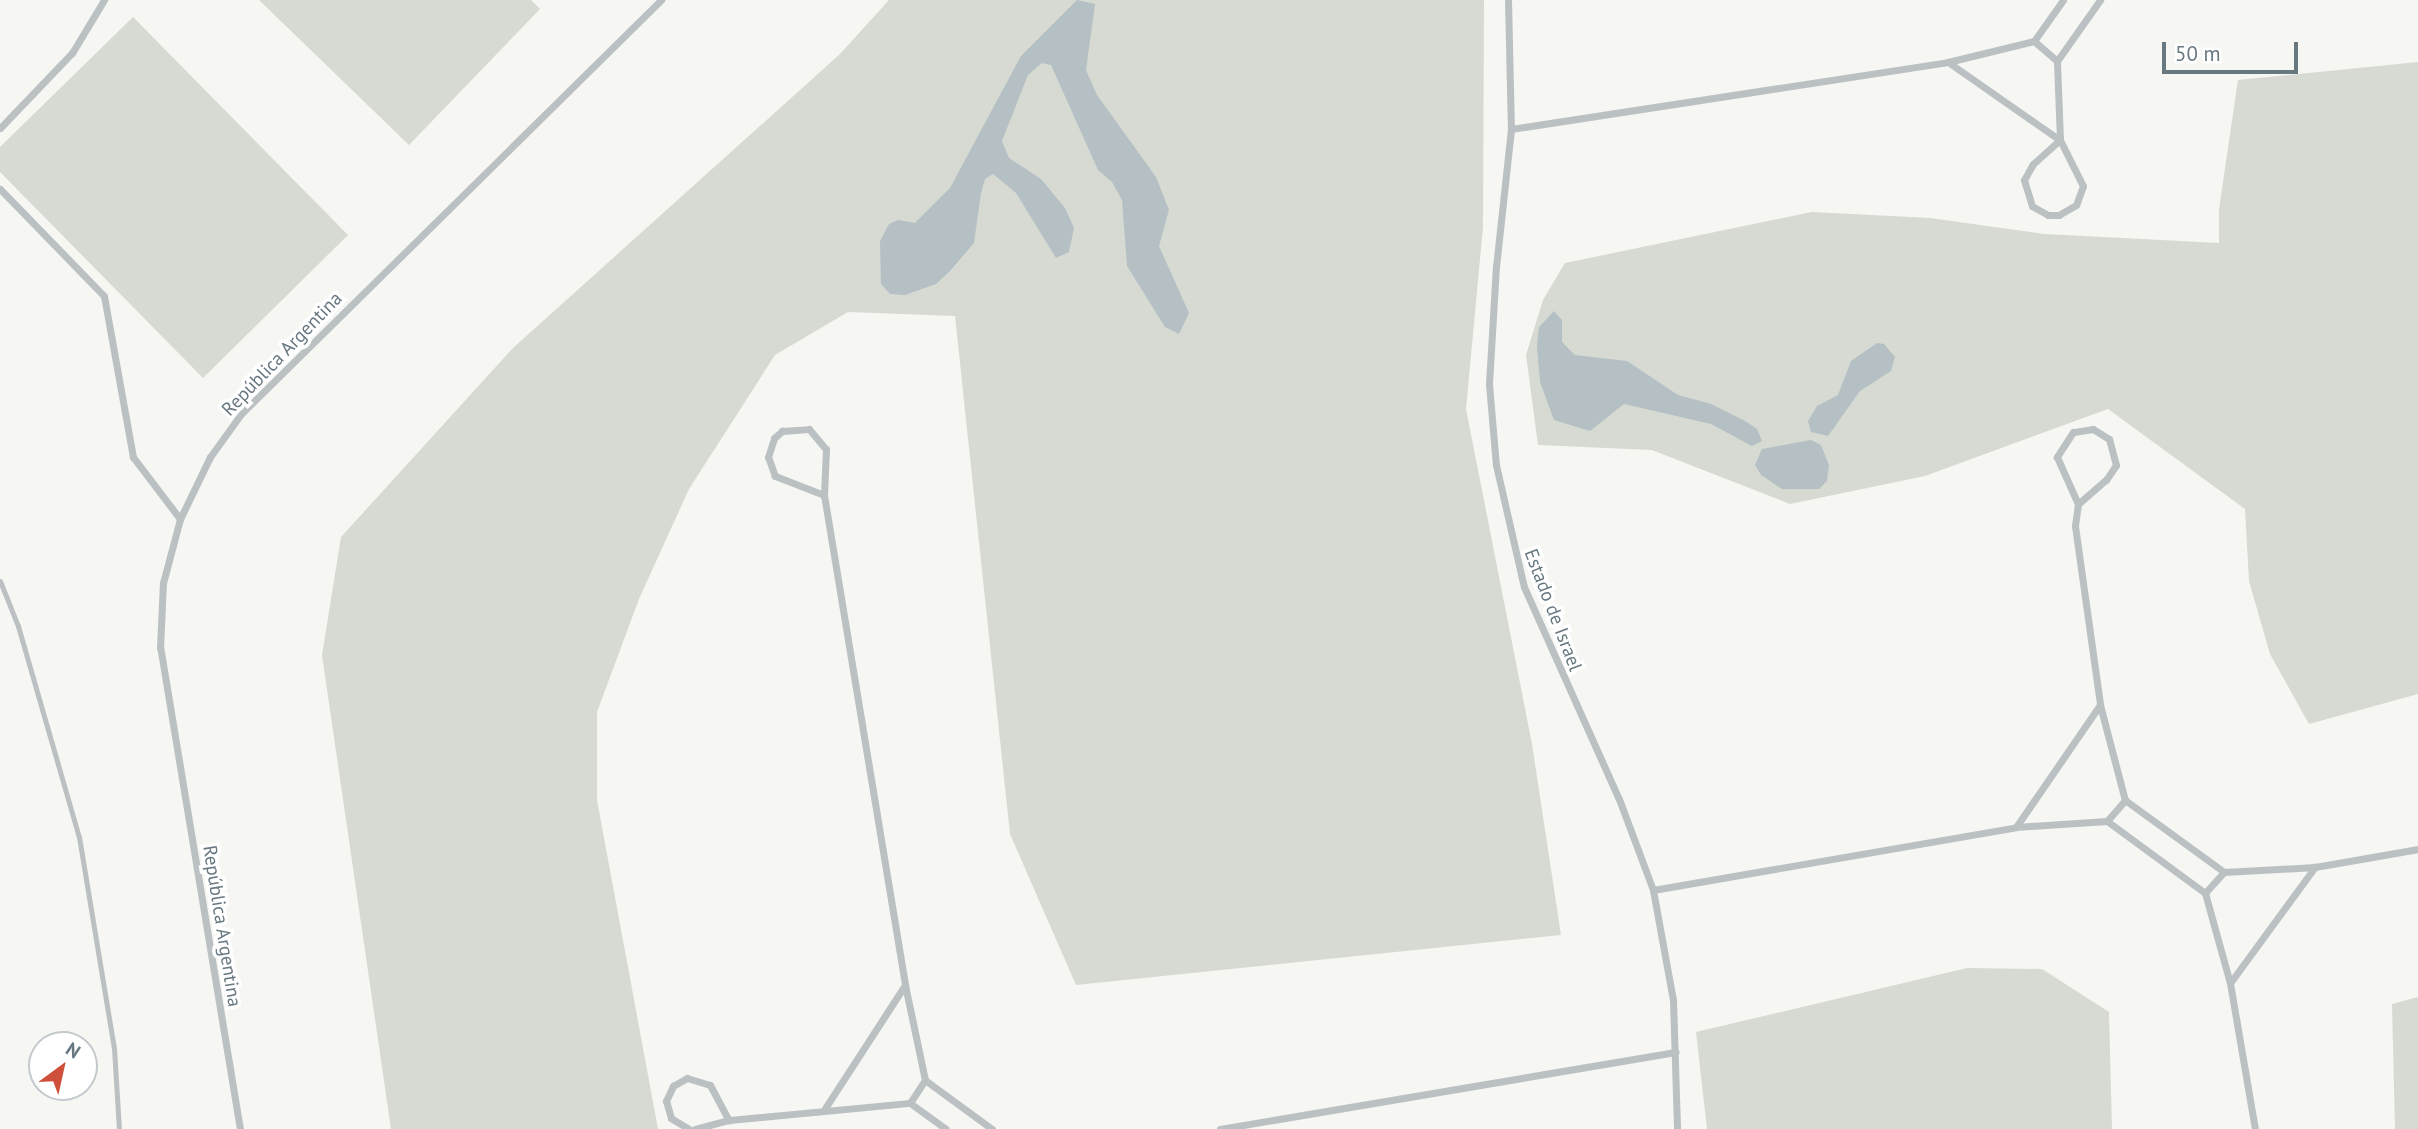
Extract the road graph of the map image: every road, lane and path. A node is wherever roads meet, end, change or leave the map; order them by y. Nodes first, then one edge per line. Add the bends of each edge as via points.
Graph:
1 (104, 0) edge
2 (661, 0) edge
3 (1508, 0) edge
4 (2063, 0) edge
5 (2100, 0) edge
6 (2034, 41) junction
7 (2057, 61) junction
8 (1948, 62) junction
9 (0, 128) edge
10 (1511, 129) junction
11 (2060, 140) junction
12 (0, 188) edge
13 (824, 495) junction
14 (2078, 504) junction
15 (180, 519) junction
16 (0, 581) edge
17 (2100, 705) junction
18 (2125, 800) junction
19 (2107, 821) junction
20 (2016, 827) junction
21 (2418, 849) edge
22 (2315, 867) junction
23 (2224, 872) junction
24 (1653, 890) junction
25 (2206, 893) junction
26 (2231, 983) junction
27 (905, 985) junction
28 (1676, 1052) junction
29 (925, 1080) junction
30 (909, 1102) junction
31 (825, 1108) junction
32 (729, 1120) junction
33 (119, 1129) edge
34 (240, 1129) edge
35 (689, 1129) edge
36 (695, 1129) edge
37 (946, 1129) edge
38 (992, 1129) edge
39 (1220, 1129) edge
40 (1677, 1129) edge
41 (2255, 1129) edge

1 - 9 street via 72,53
2 - 15 street, República Argentina via 241,414 210,457
3 - 10 street, Estado de Israel
4 - 6 street
5 - 7 street
6 - 7 street
6 - 8 street
7 - 11 street
8 - 10 street
8 - 11 street
10 - 24 street, Estado de Israel via 1489,384 1502,501 1528,597 1619,799
11 - 11 street via 2033,164 2024,180 2032,206 2048,215 2059,215 2076,205 2083,186
12 - 15 street via 104,296 133,457
13 - 13 street via 827,459 823,441 809,429 782,431 769,447 770,467 783,482
13 - 27 street
14 - 14 street via 2116,465 2109,439 2093,429 2073,432 2059,447 2057,457
14 - 17 street via 2075,526
15 - 34 street, República Argentina via 166,562 160,648
16 - 33 lane via 18,626 79,837 114,1048
17 - 18 street
17 - 20 street
18 - 19 street
18 - 23 street
19 - 20 street
19 - 25 street
20 - 24 street
21 - 22 street
22 - 23 street
22 - 26 street
23 - 25 street
24 - 28 street, Estado de Israel via 1673,1000
25 - 26 street
26 - 41 street
27 - 29 street
27 - 31 street
28 - 39 street
28 - 40 street, Estado de Israel
29 - 30 street
29 - 38 street
30 - 31 street
30 - 37 street
31 - 32 street
32 - 35 street via 709,1085 687,1078 673,1086 666,1101 671,1118
32 - 36 street

